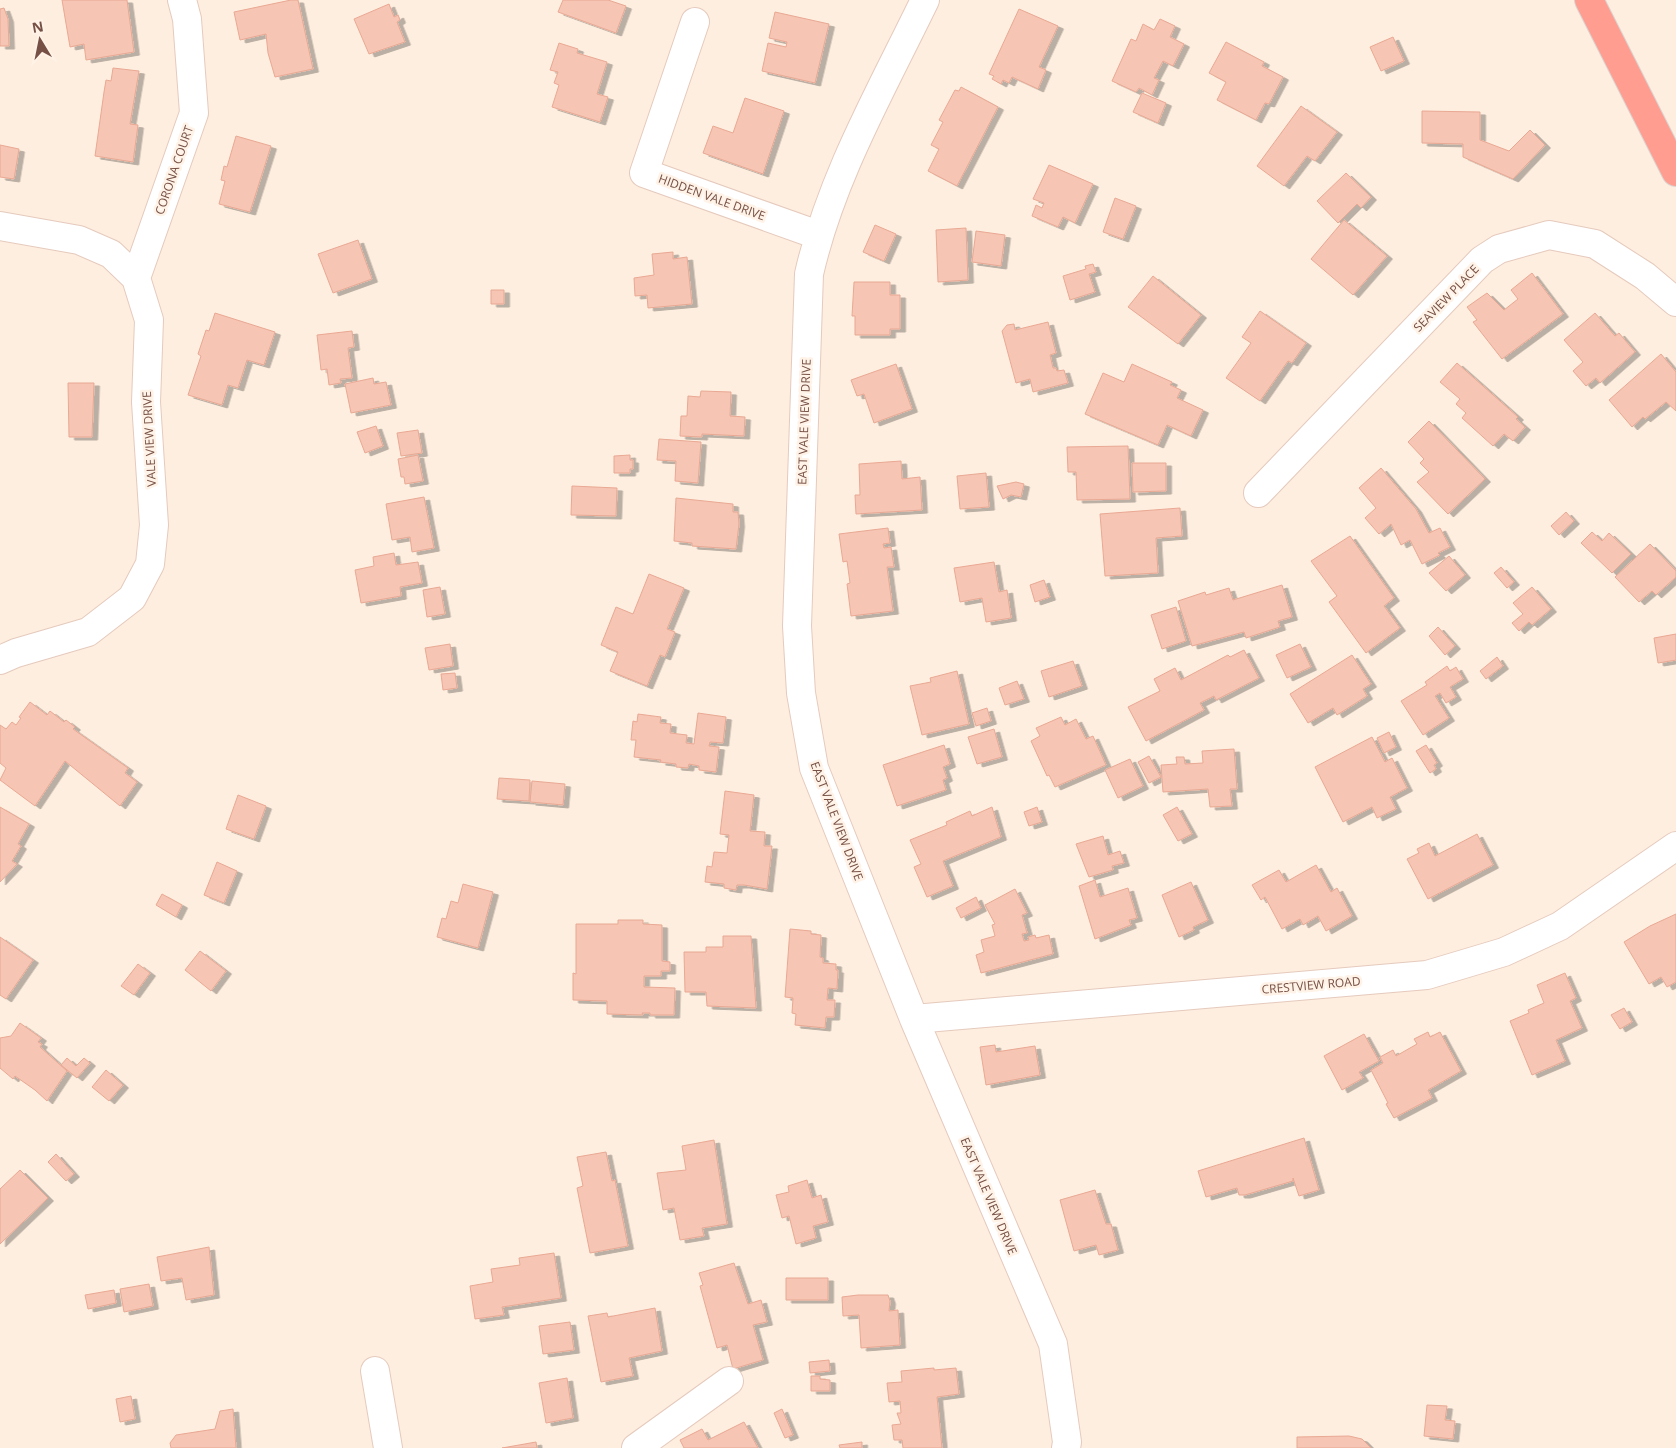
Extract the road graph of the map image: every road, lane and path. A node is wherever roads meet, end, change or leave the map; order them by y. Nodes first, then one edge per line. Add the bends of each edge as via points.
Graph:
1 (182, 0) edge
2 (925, 0) edge
3 (1589, 0) edge
4 (694, 22) dead end
5 (1676, 172) edge
6 (0, 226) edge
7 (818, 235) junction
8 (136, 278) junction
9 (1676, 302) edge
10 (1258, 493) dead end
11 (0, 660) edge
12 (1676, 846) edge
13 (914, 1019) junction
14 (375, 1372) dead end
15 (729, 1381) dead end
16 (388, 1448) edge
17 (636, 1448) edge
18 (1066, 1448) edge

1 - 8 street, CORONA COURT via 187,19 194,113
2 - 7 street, EAST VALE VIEW DRIVE via 850,152
3 - 5 highway
4 - 7 street, HIDDEN VALE DRIVE via 644,173
6 - 8 street, VALE VIEW DRIVE via 79,240 111,254
7 - 13 street, EAST VALE VIEW DRIVE via 809,274 797,626 801,693 814,768
8 - 11 street, VALE VIEW DRIVE via 149,320 146,402 154,525 150,564 132,598 88,632
9 - 10 street, SEAVIEW PLACE via 1645,276 1595,244 1549,236 1499,249 1482,260
12 - 13 street, CRESTVIEW ROAD via 1560,926 1504,952 1427,975
13 - 18 street, EAST VALE VIEW DRIVE via 1053,1344
14 - 16 street
15 - 17 street

